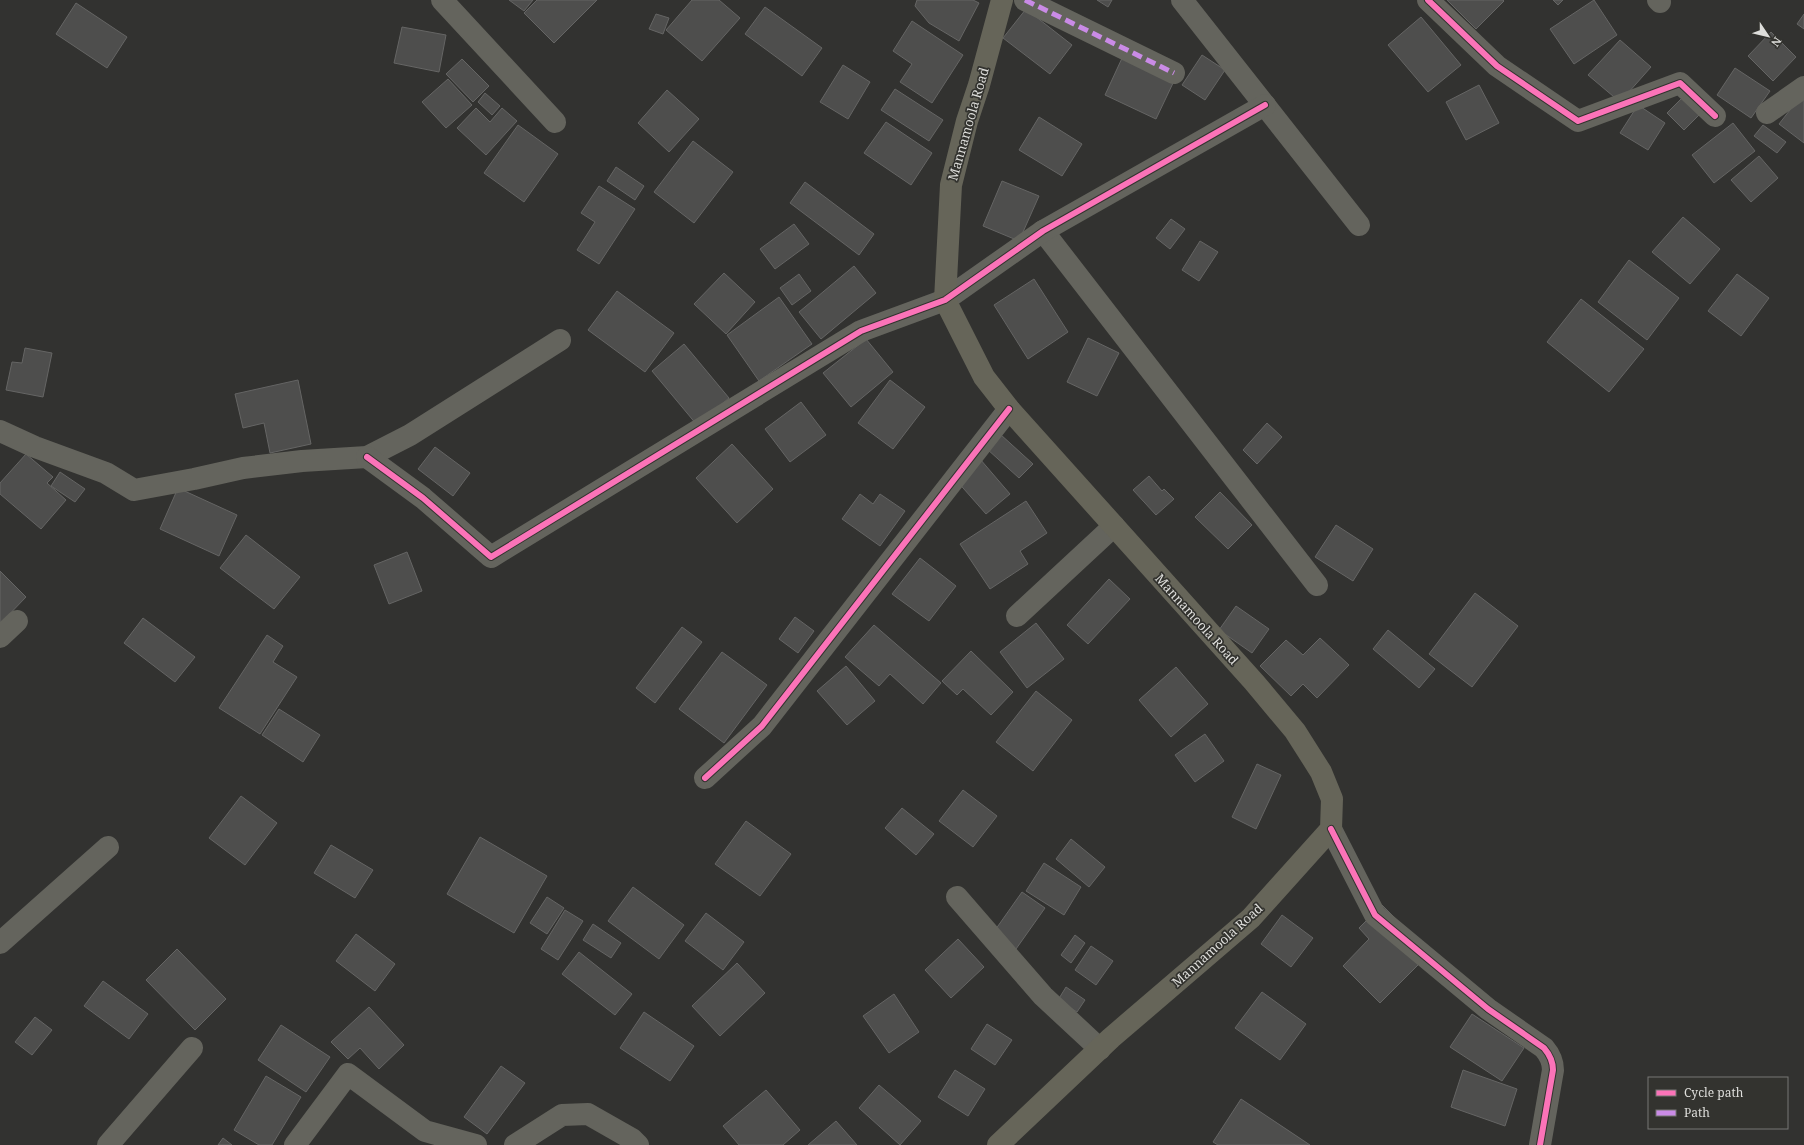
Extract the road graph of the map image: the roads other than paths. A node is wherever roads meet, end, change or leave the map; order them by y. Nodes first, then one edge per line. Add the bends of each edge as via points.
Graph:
1 (442, 0) edge
2 (1002, 0) edge
3 (1025, 0) edge
4 (1182, 0) edge
5 (1428, 0) edge
6 (1174, 73) dead end
7 (1804, 87) edge
8 (1265, 105) junction
9 (1767, 114) dead end
10 (1715, 116) dead end
11 (554, 122) dead end
12 (1359, 225) dead end
13 (1043, 231) junction
14 (944, 300) junction
15 (560, 340) dead end
16 (1009, 409) junction
17 (3, 438) edge
18 (368, 458) junction
19 (1114, 526) junction
20 (1317, 585) dead end
21 (1017, 616) dead end
22 (17, 621) dead end
23 (0, 637) edge
24 (705, 778) dead end
25 (1331, 829) junction
26 (108, 847) dead end
27 (957, 897) dead end
28 (0, 943) edge
29 (192, 1048) dead end
30 (1100, 1049) junction
31 (420, 1138) edge
32 (108, 1145) edge
33 (295, 1145) edge
34 (476, 1145) edge
35 (515, 1145) edge
36 (638, 1145) edge
37 (998, 1145) edge
38 (1540, 1145) edge

1 - 11 street
2 - 14 main road, Mannamoola Road via 951,185
3 - 6 street
4 - 8 street
5 - 10 street via 1497,66 1578,121 1680,83
7 - 9 street
8 - 12 street
8 - 13 street
13 - 14 street
13 - 20 street
14 - 16 main road, Mannamoola Road via 984,377
14 - 18 street via 861,331 491,557 423,498
15 - 18 street via 410,435
16 - 19 main road, Mannamoola Road
16 - 24 street via 762,726
17 - 18 street via 106,473 134,490 243,468 302,461
19 - 21 street
19 - 25 main road, Mannamoola Road via 1295,731 1321,772 1332,799
22 - 23 street
25 - 30 main road, Mannamoola Road via 1251,918
25 - 38 street via 1375,915 1488,1009 1548,1053 1553,1070
26 - 28 street
27 - 30 street via 1043,996
29 - 32 street
30 - 37 main road, Mannamoola Road
31 - 33 street via 348,1074
31 - 34 street
35 - 36 street via 562,1115 588,1114

